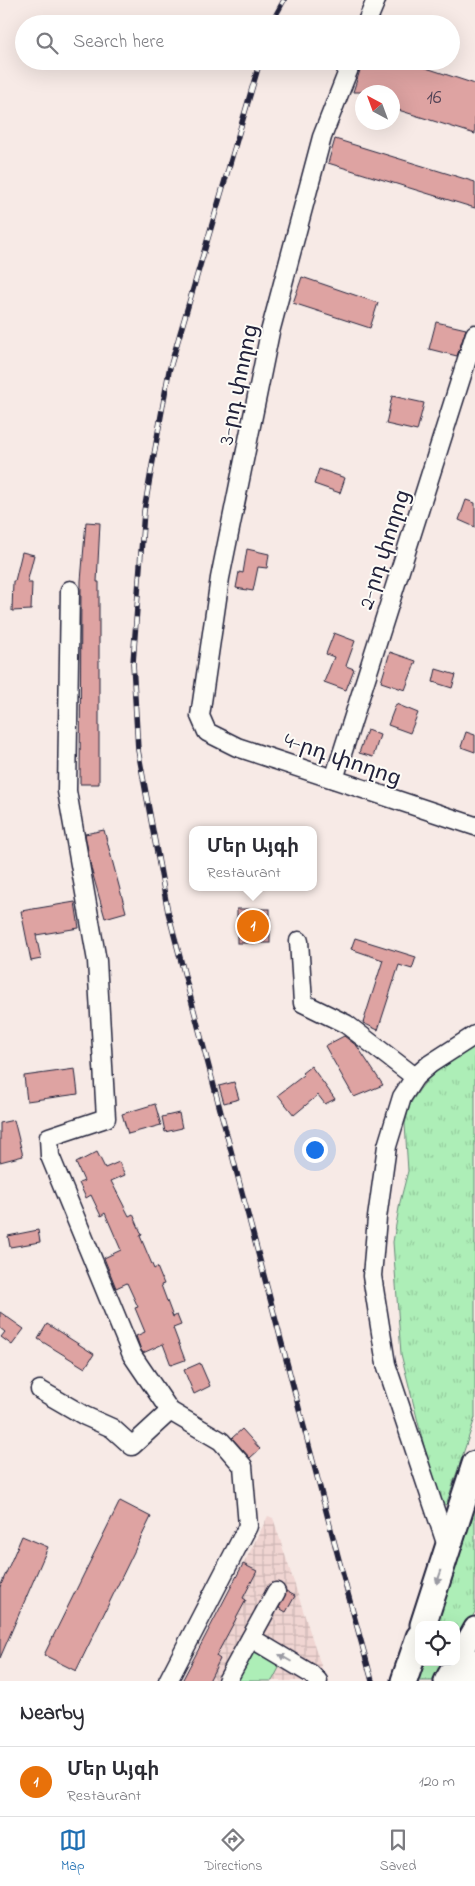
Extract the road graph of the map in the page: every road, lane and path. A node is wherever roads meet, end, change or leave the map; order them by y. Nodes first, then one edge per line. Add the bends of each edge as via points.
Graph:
1 (376, 0) edge
2 (370, 15) edge
3 (348, 70) edge
4 (475, 334) edge
5 (70, 590) dead end
6 (202, 724) joint
7 (334, 778) junction
8 (475, 826) edge
9 (299, 941) dead end
10 (475, 1035) edge
11 (415, 1077) junction
12 (40, 1390) dead end
13 (170, 1411) junction
14 (475, 1464) edge
15 (448, 1549) junction
16 (276, 1592) dead end
17 (424, 1621) edge
18 (475, 1628) edge
19 (250, 1638) junction
20 (415, 1649) edge
21 (460, 1655) edge
22 (475, 1660) edge
23 (454, 1666) edge
24 (168, 1681) edge
25 (227, 1681) edge
26 (318, 1681) edge
27 (404, 1681) edge
28 (445, 1681) edge
29 (464, 1681) edge

1 - 2 street
3 - 6 street, 3-րդ փողոց via 322,137 270,332 220,578 200,716
4 - 7 street, 2-րդ փողոց
5 - 13 street via 67,791 97,961 106,1118 49,1137 50,1156 132,1355
6 - 7 street, 4-րդ փողոց via 207,732 237,746
7 - 8 street, 4-րդ փողոց
9 - 11 street via 303,1003 346,1024
10 - 11 street
11 - 15 street via 402,1097 387,1146 372,1276 386,1364
12 - 13 street via 112,1428 132,1446
13 - 24 street via 220,1441 244,1466 248,1526
14 - 15 highway
15 -> 17 highway
16 - 19 street
18 - 21 main road
19 - 25 street
26 -> 19 street
20 - 27 highway
22 - 29 main road
23 - 28 main road

